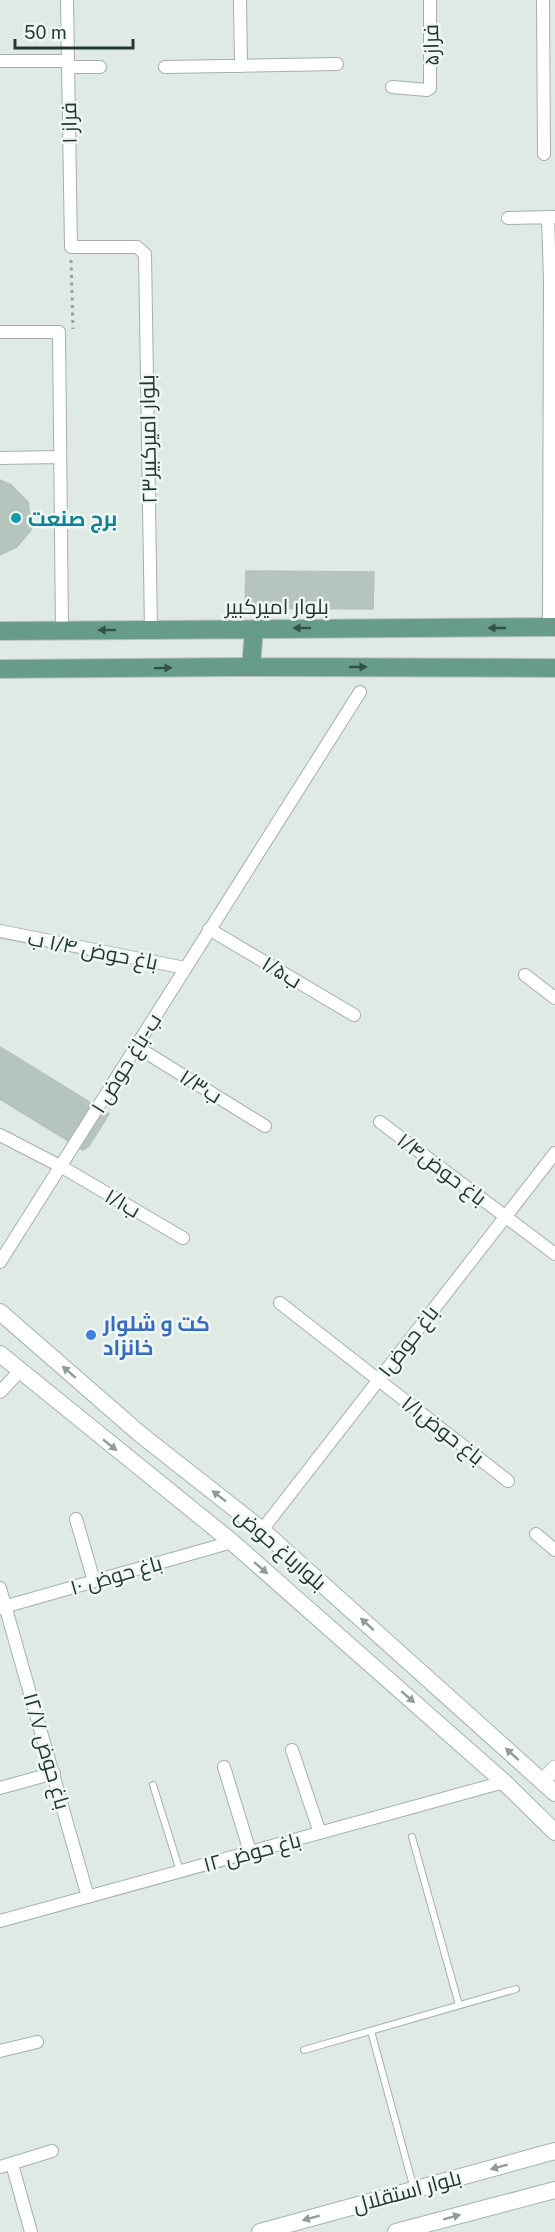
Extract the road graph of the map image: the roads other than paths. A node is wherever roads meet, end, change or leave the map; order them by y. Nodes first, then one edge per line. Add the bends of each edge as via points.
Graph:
1 (67, 0) edge
2 (240, 0) edge
3 (430, 0) edge
4 (543, 0) edge
5 (0, 61) edge
6 (68, 64) junction
7 (336, 64) dead end
8 (165, 66) dead end
9 (241, 66) junction
10 (100, 67) dead end
11 (392, 87) dead end
12 (544, 154) dead end
13 (551, 217) edge
14 (508, 218) dead end
15 (141, 249) joint
16 (553, 280) edge
17 (0, 332) edge
18 (59, 457) junction
19 (0, 458) edge
20 (552, 627) edge
21 (254, 628) junction
22 (151, 630) junction
23 (0, 631) edge
24 (62, 631) junction
25 (251, 667) junction
26 (555, 668) edge
27 (0, 669) edge
28 (360, 692) dead end
29 (209, 929) junction
30 (0, 931) edge
31 (185, 968) junction
32 (525, 975) dead end
33 (555, 998) edge
34 (354, 1015) dead end
35 (137, 1047) junction
36 (380, 1122) dead end
37 (266, 1126) dead end
38 (0, 1135) edge
39 (555, 1153) edge
40 (62, 1167) junction
41 (505, 1217) junction
42 (183, 1238) dead end
43 (555, 1254) edge
44 (0, 1262) edge
45 (280, 1303) dead end
46 (0, 1312) edge
47 (0, 1354) edge
48 (20, 1371) junction
49 (379, 1380) junction
50 (0, 1392) edge
51 (151, 1443) junction
52 (135, 1465) junction
53 (508, 1481) dead end
54 (75, 1519) dead end
55 (262, 1530) junction
56 (536, 1534) dead end
57 (232, 1542) junction
58 (555, 1550) edge
59 (94, 1581) junction
60 (0, 1588) edge
61 (3, 1607) edge
62 (292, 1750) dead end
63 (224, 1767) dead end
64 (555, 1768) edge
65 (54, 1773) junction
66 (504, 1782) junction
67 (153, 1785) dead end
68 (0, 1788) edge
69 (549, 1788) edge
70 (555, 1832) edge
71 (320, 1833) junction
72 (412, 1837) dead end
73 (249, 1852) junction
74 (181, 1871) junction
75 (88, 1897) junction
76 (0, 1921) edge
77 (516, 1989) dead end
78 (459, 2005) junction
79 (371, 2031) junction
80 (37, 2042) dead end
81 (304, 2050) dead end
82 (0, 2051) edge
83 (52, 2151) dead end
84 (555, 2151) edge
85 (6, 2165) edge
86 (414, 2190) junction
87 (555, 2190) edge
88 (428, 2228) edge
89 (31, 2232) edge
90 (260, 2232) edge
91 (396, 2232) edge

1 - 6 street, فراز ۱
2 - 9 street
3 - 11 street, فراز۵ via 430,88
4 - 12 street
5 - 6 street
6 - 10 street
6 - 15 street, فراز ۱ via 71,246
7 - 9 street
8 - 9 street
13 - 14 street
13 - 16 street
15 - 22 street, ۲۳بلوار امیرکبیر via 145,254
16 - 20 street
17 - 18 street via 59,332
18 - 19 street
18 - 24 street
20 -> 21 main road, بلوار امیرکبیر
21 - 22 main road, بلوار امیرکبیر
21 - 25 main road
22 -> 24 main road, بلوار امیرکبیر
23 - 24 main road, بلوار امیرکبیر
25 -> 26 main road
27 -> 25 main road
28 - 29 street, ۱ ب-باغ حوض
29 - 31 street, ۱ ب-باغ حوض
29 - 34 street, ب۱/۵
30 - 31 street, باغ حوض ۱/۴ ب
31 - 35 street, ۱ ب-باغ حوض
32 - 33 street
35 - 37 street, ب۱/۳
35 - 40 street, ۱ ب-باغ حوض
36 - 41 street, باغ حوض۱/۴
38 - 40 street, ب۱/۱
39 - 41 street, باغ حوض۱
40 - 42 street, ب۱/۱
40 - 44 street, ۱ ب-باغ حوض
41 - 43 street, باغ حوض۱/۴
41 - 49 street, باغ حوض۱
45 - 49 street, باغ حوض۱/۱
51 -> 46 main road, بلوارباغ حوض
47 - 48 main road, بلوارباغ حوض
48 - 50 street
48 -> 52 main road, بلوارباغ حوض
49 - 53 street, باغ حوض۱/۱
49 - 55 street, باغ حوض۱
51 - 52 main road
55 -> 51 main road, بلوارباغ حوض
52 - 57 main road, بلوارباغ حوض
54 - 59 street
69 -> 55 main road, بلوارباغ حوض
56 - 58 street
57 - 59 street, ۱۰ باغ حوض
57 -> 66 main road, بلوارباغ حوض
59 - 61 street, ۱۰ باغ حوض
60 - 61 street, ۱۲/۷ باغ حوض
61 - 65 street, ۱۲/۷ باغ حوض
62 - 71 street
63 - 73 street
64 - 69 street
65 - 68 street
65 - 75 street, ۱۲/۷ باغ حوض
66 - 70 main road, بلوارباغ حوض
66 - 71 street, ۱۲ باغ حوض
67 - 74 lane
71 - 73 street, ۱۲ باغ حوض
72 - 78 lane
73 - 74 street, ۱۲ باغ حوض
74 - 75 street, ۱۲ باغ حوض
75 - 76 street, ۱۲ باغ حوض
77 - 78 lane
78 - 79 lane
79 - 81 lane
79 - 86 lane
80 - 82 street
83 - 85 street
84 -> 86 main road, بلوار استقلال
85 - 89 street
86 -> 90 main road, بلوار استقلال
88 -> 87 main road, بلوار استقلال
88 - 91 main road, بلوار استقلال

